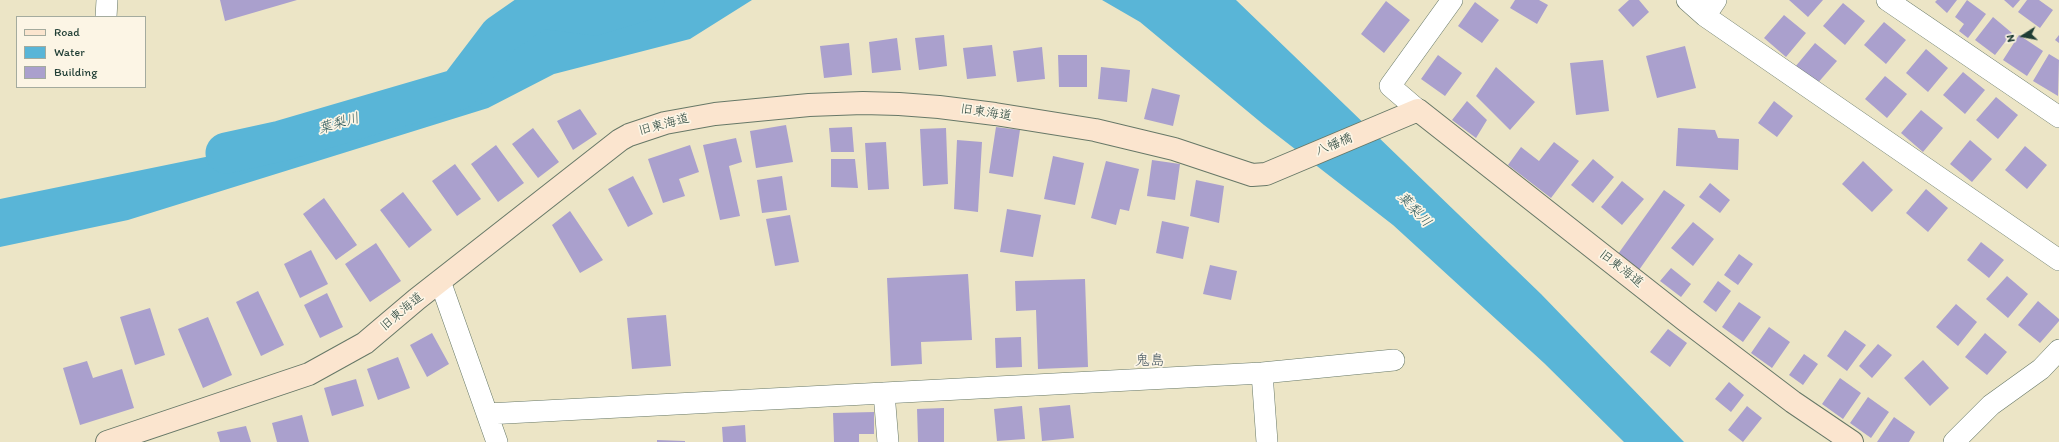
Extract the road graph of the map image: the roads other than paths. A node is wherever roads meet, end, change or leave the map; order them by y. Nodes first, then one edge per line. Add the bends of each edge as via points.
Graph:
1 (107, 0) edge
2 (1452, 0) edge
3 (1687, 0) edge
4 (1887, 0) edge
5 (1710, 8) edge
6 (106, 16) edge
7 (1418, 110) junction
8 (2059, 118) edge
9 (1279, 168) joint
10 (2059, 260) edge
11 (440, 281) junction
12 (2059, 350) edge
13 (1394, 360) dead end
14 (1262, 373) junction
15 (884, 393) junction
16 (487, 414) junction
17 (107, 442) edge
18 (497, 442) edge
19 (888, 442) edge
20 (1267, 442) edge
21 (1852, 442) edge
22 (1954, 442) edge

1 - 6 street
2 - 7 street via 1390,86
3 - 5 street
4 - 8 street
5 - 10 street
7 - 9 main road, 八幡橋
7 - 21 main road, 旧東海道 via 1685,320 1793,402
9 - 11 main road, 旧東海道 via 1266,174 1252,175 1174,149 1095,130 939,107 864,103 715,114 642,129 620,140
11 - 16 street
11 - 17 main road, 旧東海道 via 365,343 309,374
12 - 22 street via 2041,369 1991,406
13 - 14 street
14 - 15 street
14 - 20 street
15 - 16 street
15 - 19 street
16 - 18 street

